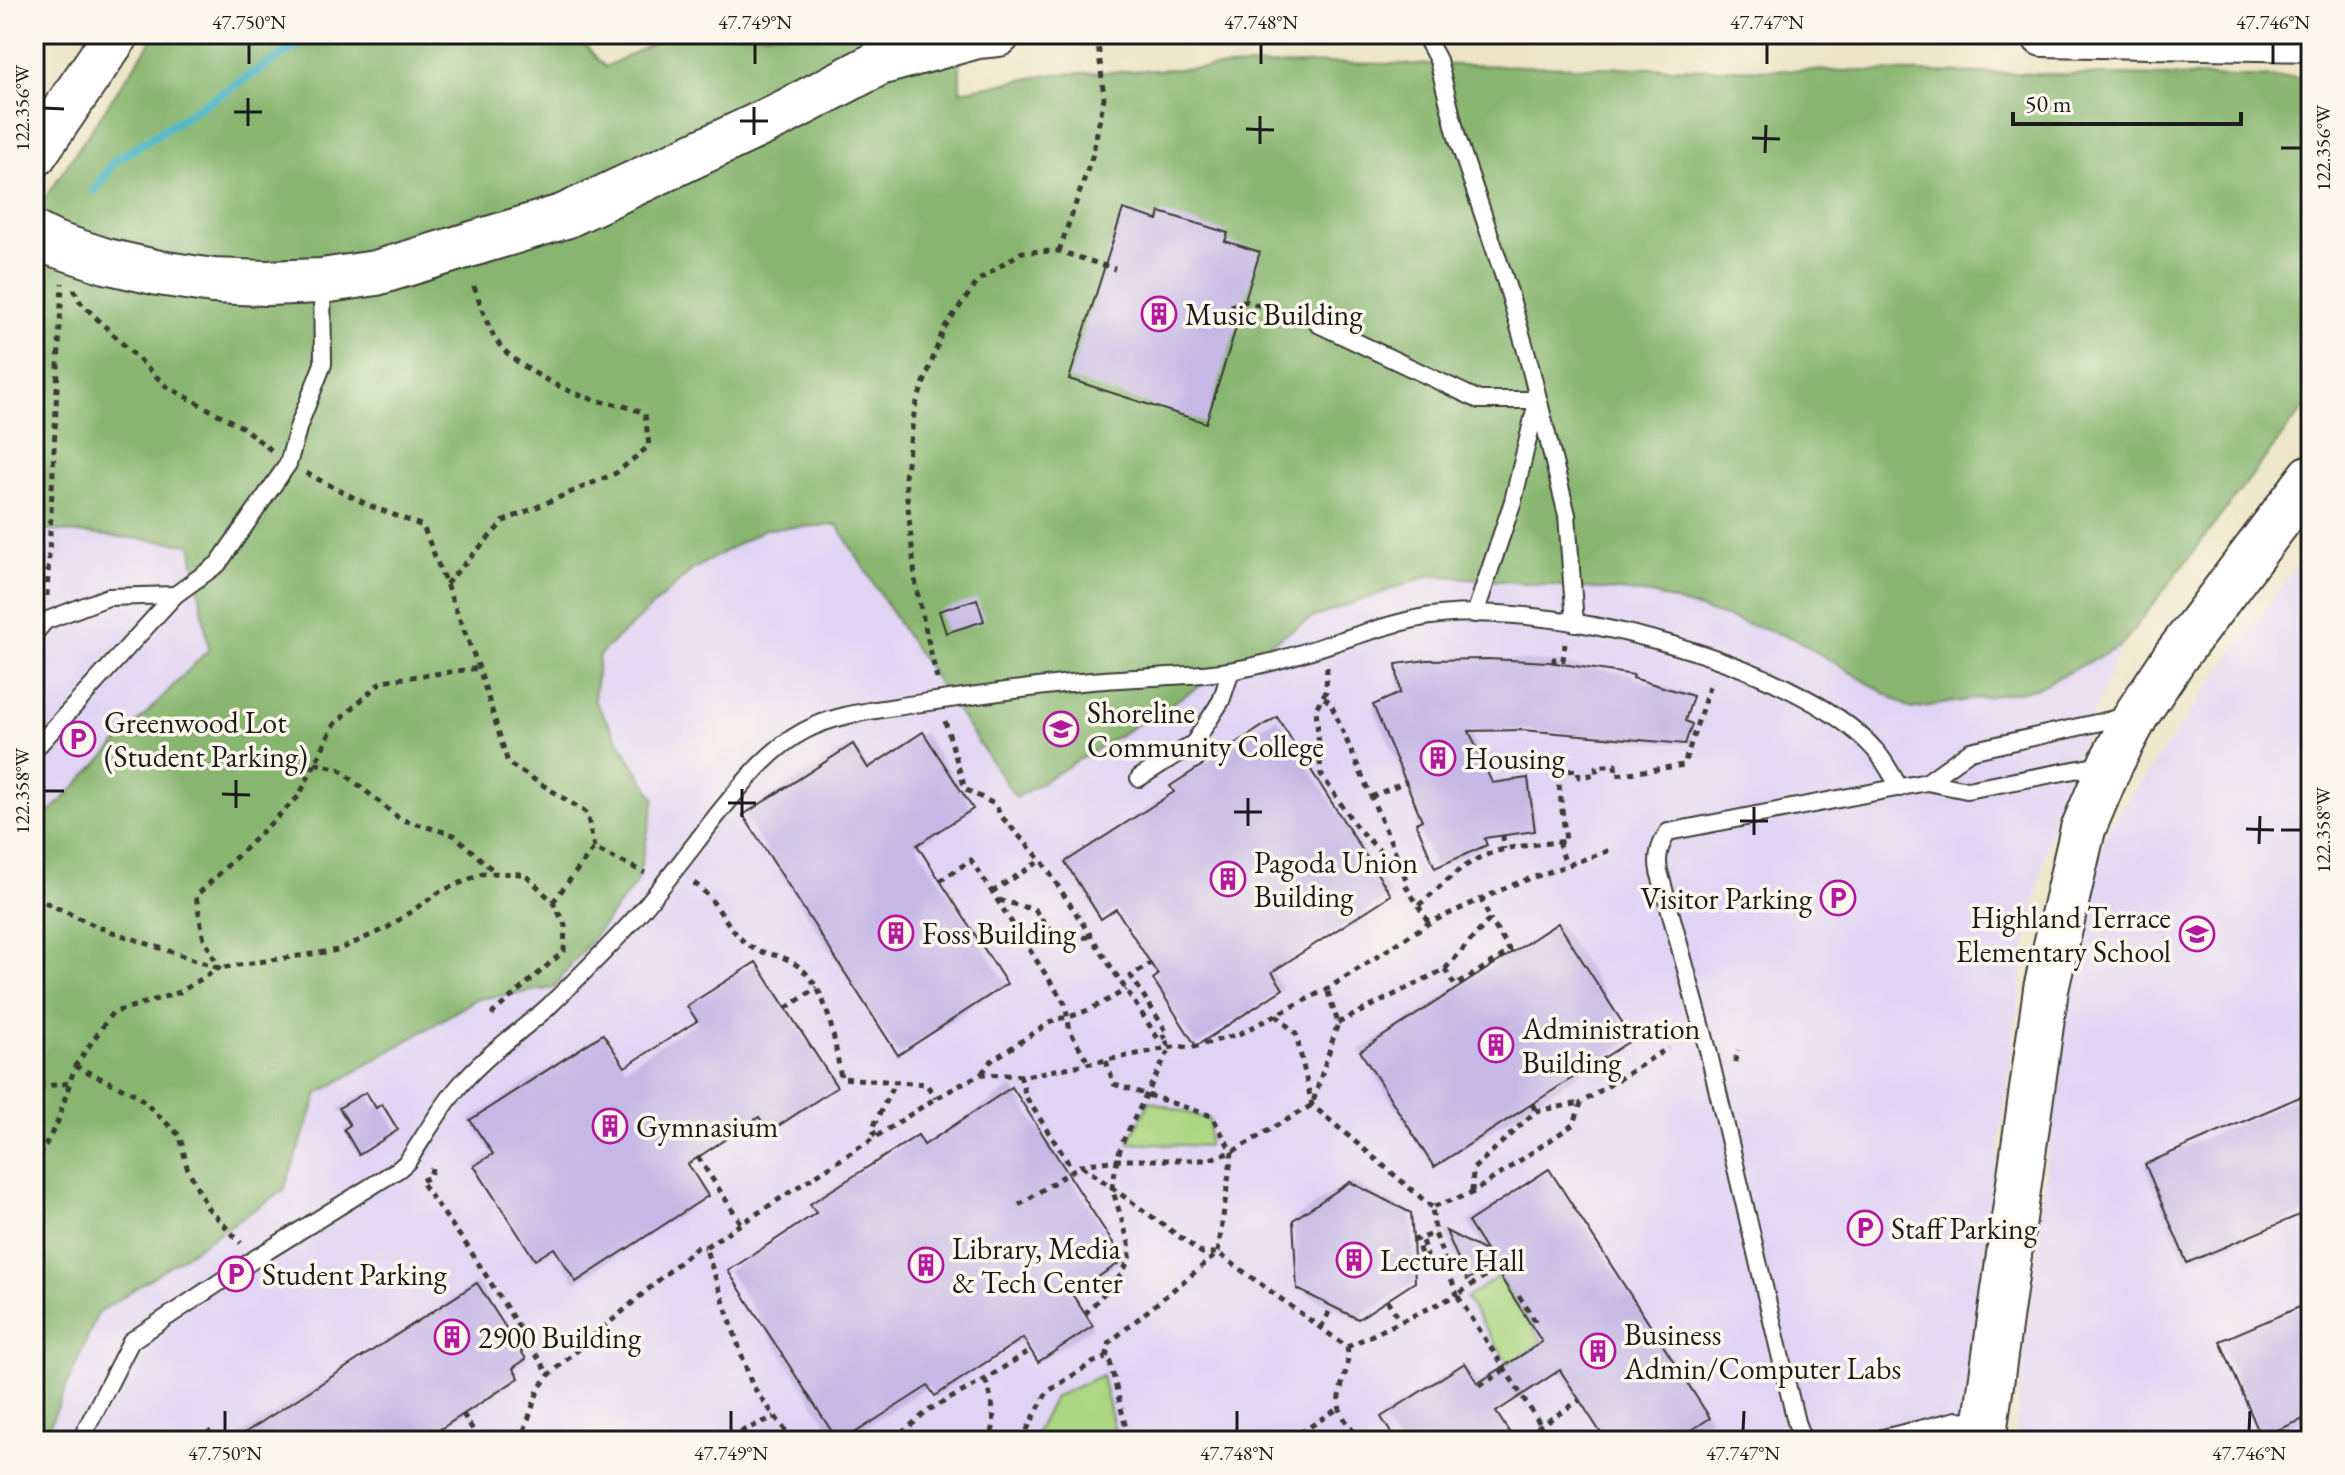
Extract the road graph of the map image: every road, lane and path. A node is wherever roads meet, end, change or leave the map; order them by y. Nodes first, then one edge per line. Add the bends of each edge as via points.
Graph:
1 (117, 34) edge
2 (998, 34) edge
3 (1097, 34) edge
4 (1424, 34) edge
5 (2043, 34) edge
6 (2147, 35) edge
7 (2311, 39) edge
8 (34, 155) edge
9 (50, 247) edge
10 (459, 248) junction
11 (1059, 251) junction
12 (1115, 269) dead end
13 (322, 281) junction
14 (1231, 306) dead end
15 (1318, 324) joint
16 (1537, 400) junction
17 (288, 464) junction
18 (2311, 477) edge
19 (2311, 517) edge
20 (446, 584) junction
21 (175, 595) junction
22 (1475, 614) junction
23 (1575, 623) junction
24 (40, 628) edge
25 (1564, 651) dead end
26 (2175, 657) junction
27 (1554, 663) dead end
28 (479, 668) junction
29 (1231, 671) junction
30 (1712, 680) dead end
31 (941, 700) junction
32 (2137, 714) junction
33 (34, 750) edge
34 (315, 763) junction
35 (2111, 763) junction
36 (1485, 768) dead end
37 (1557, 772) junction
38 (1139, 778) dead end
39 (1407, 781) dead end
40 (1927, 782) junction
41 (1900, 788) junction
42 (1371, 797) junction
43 (1503, 835) dead end
44 (1558, 842) junction
45 (594, 848) junction
46 (1504, 849) junction
47 (1613, 849) dead end
48 (1041, 860) junction
49 (1392, 862) junction
50 (1566, 864) junction
51 (496, 873) junction
52 (648, 875) dead end
53 (692, 881) dead end
54 (940, 881) dead end
55 (992, 892) junction
56 (34, 897) edge
57 (1481, 899) junction
58 (997, 900) junction
59 (553, 902) junction
60 (1419, 905) junction
61 (1490, 919) junction
62 (1429, 923) junction
63 (1092, 937) junction
64 (1151, 963) dead end
65 (219, 968) junction
66 (1445, 969) junction
67 (817, 988) junction
68 (1126, 989) junction
69 (1327, 989) junction
70 (786, 1008) dead end
71 (1276, 1015) junction
72 (1066, 1019) junction
73 (1338, 1023) junction
74 (522, 1029) junction
75 (1163, 1037) junction
76 (1170, 1048) junction
77 (1668, 1048) dead end
78 (1106, 1061) junction
79 (1090, 1064) junction
80 (75, 1066) junction
81 (981, 1074) junction
82 (1020, 1075) junction
83 (34, 1076) edge
84 (895, 1082) junction
85 (70, 1083) junction
86 (1147, 1095) junction
87 (936, 1098) junction
88 (1581, 1103) junction
89 (1532, 1104) dead end
90 (1312, 1105) junction
91 (1536, 1111) junction
92 (876, 1136) junction
93 (1232, 1152) junction
94 (698, 1157) dead end
95 (1117, 1160) junction
96 (1081, 1165) junction
97 (34, 1167) edge
98 (1073, 1170) junction
99 (420, 1181) dead end
100 (1112, 1188) junction
101 (1472, 1193) junction
102 (1019, 1205) dead end
103 (1432, 1207) junction
104 (741, 1223) junction
105 (1435, 1233) junction
106 (1413, 1239) dead end
107 (705, 1247) junction
108 (1218, 1253) junction
109 (256, 1258) junction
110 (1495, 1269) dead end
111 (1457, 1295) junction
112 (1519, 1296) dead end
113 (1387, 1300) dead end
114 (1332, 1306) dead end
115 (1085, 1314) dead end
116 (1400, 1320) junction
117 (1537, 1324) dead end
118 (1321, 1328) junction
119 (1347, 1347) junction
120 (1031, 1350) dead end
121 (1106, 1358) junction
122 (1505, 1370) junction
123 (549, 1375) junction
124 (984, 1380) junction
125 (1480, 1386) dead end
126 (1580, 1400) dead end
127 (1339, 1408) junction
128 (463, 1414) dead end
129 (775, 1417) junction
130 (1541, 1425) junction
131 (1985, 1432) edge
132 (787, 1433) junction
133 (1300, 1433) dead end
134 (80, 1441) edge
135 (196, 1441) edge
136 (215, 1441) edge
137 (480, 1441) edge
138 (521, 1441) edge
139 (718, 1441) edge
140 (782, 1441) edge
141 (793, 1441) edge
142 (892, 1441) edge
143 (989, 1441) edge
144 (1021, 1441) edge
145 (1129, 1441) edge
146 (1360, 1441) edge
147 (1517, 1441) edge
148 (1551, 1441) edge
149 (1803, 1441) edge
150 (1871, 1441) edge

1 - 8 street
2 - 10 street via 879,63 565,216
3 - 11 path via 1104,98 1092,157
4 - 16 lane via 1438,60
5 - 6 street
6 - 7 street
9 - 13 street via 213,281
9 - 17 path via 80,302 166,386 242,427
9 - 24 path
10 - 13 street via 376,273
10 - 20 path via 504,350 530,370 586,398 627,404 645,414 649,446 616,473 504,521
11 - 12 path
11 - 31 path via 1022,252 979,280 944,328 915,407 905,477 916,587
13 - 17 lane via 323,364
14 - 15 path via 1245,301
15 - 16 lane via 1479,400
16 - 22 lane via 1513,501
16 - 23 lane via 1567,515
17 - 20 path via 423,526
17 - 21 lane via 218,564
18 - 26 street
19 - 26 street via 2263,578
20 - 28 path
21 - 24 lane via 108,597
21 - 33 lane
22 - 23 lane
22 - 29 lane via 1416,619 1296,657
23 - 41 lane via 1677,646 1792,689 1877,752
25 - 27 path via 1563,660
26 - 32 street
28 - 34 path via 382,681 334,725
28 - 45 path via 508,763 587,813
29 - 31 lane via 1077,682
29 - 38 lane via 1221,701 1194,743
30 - 37 path via 1684,765 1616,775 1615,765 1596,767 1597,774 1579,777 1578,770
31 - 48 path via 965,789 996,805
31 - 74 lane via 824,721 765,759 628,926
32 - 35 street
32 - 40 lane via 1970,751
34 - 51 path via 339,769 400,819 454,835
34 - 65 path via 299,796 196,896 203,936
35 - 40 lane via 1967,790
35 - 131 street via 2083,829 2046,989
36 - 37 path via 1556,761
37 - 44 path via 1566,841
39 - 42 path
40 - 41 lane
41 - 149 lane via 1668,832 1658,854
42 - 49 path via 1396,854
42 - 49 path via 1325,694 1316,708 1321,774 1357,828
43 - 46 path
44 - 46 path
44 - 50 path
45 - 52 path
45 - 59 path
46 - 60 path via 1461,869
47 - 50 path
48 - 55 path
48 - 63 path
49 - 60 path
50 - 57 path
51 - 59 path via 525,874
51 - 65 path via 441,891 387,928 338,950
53 - 67 path via 752,947 791,961
54 - 55 path via 971,860
55 - 58 path
56 - 65 path via 98,927
57 - 61 path
57 - 62 path
58 - 63 path via 1035,910 1049,930 1071,939
58 - 72 path via 1065,1004
59 - 74 path via 565,925 564,951 493,1013
60 - 62 path
61 - 66 path
61 - 66 path via 1510,951 1455,986
62 - 69 path
63 - 68 path
64 - 75 path via 1131,976 1168,1034
65 - 80 path via 180,992 112,1013
66 - 73 path
67 - 70 path
67 - 84 path via 841,1078
68 - 72 path
68 - 75 path via 1159,1040
69 - 71 path
69 - 73 path
71 - 76 path via 1239,1034
71 - 90 path via 1296,1034
72 - 79 path
72 - 81 path via 1057,1018 991,1061
73 - 90 path
74 - 109 lane via 465,1079 399,1169
75 - 76 path
76 - 78 path
76 - 86 path
77 - 88 path
78 - 79 path
78 - 86 path via 1114,1084
79 - 82 path
80 - 85 path
80 - 109 path via 137,1095 180,1136 187,1167 207,1207
81 - 82 path
81 - 87 path
82 - 98 path via 1026,1097
83 - 85 path via 38,1087
84 - 87 path via 926,1084
84 - 92 path via 872,1129
85 - 97 path
86 - 93 path via 1212,1116
86 - 95 path
87 - 92 path
88 - 91 path
88 - 101 path via 1574,1124
89 - 91 path
90 - 93 path
90 - 103 path
91 - 101 path via 1473,1169
92 - 104 path
93 - 95 path via 1207,1160
93 - 108 path
94 - 104 path
95 - 96 path
95 - 100 path
96 - 98 path
96 - 100 path
98 - 102 path
99 - 123 path
100 - 108 path via 1202,1253
100 - 115 path via 1130,1257 1122,1274
101 - 103 path
103 - 105 path
104 - 107 path
105 - 106 path via 1421,1238 1427,1255 1422,1257
105 - 111 path
107 - 123 path via 697,1247
107 - 129 path via 752,1385
108 - 118 path
108 - 121 path via 1110,1342
109 - 134 lane via 131,1341
110 - 111 path
111 - 116 path
111 - 122 path
112 - 117 path
113 - 116 path
114 - 118 path
116 - 119 path
118 - 119 path
119 - 127 path via 1350,1362
120 - 124 path
121 - 144 path via 1047,1392
121 - 145 path
122 - 125 path
122 - 130 path
123 - 138 path via 539,1388
124 - 142 path via 929,1410
124 - 143 path via 991,1396
126 - 130 path
127 - 133 path
127 - 146 path
128 - 137 path
129 - 132 path
129 - 139 path
130 - 147 path
130 - 148 path
131 - 150 lane via 1957,1420
132 - 140 path
132 - 141 path
135 - 136 path via 209,1432

